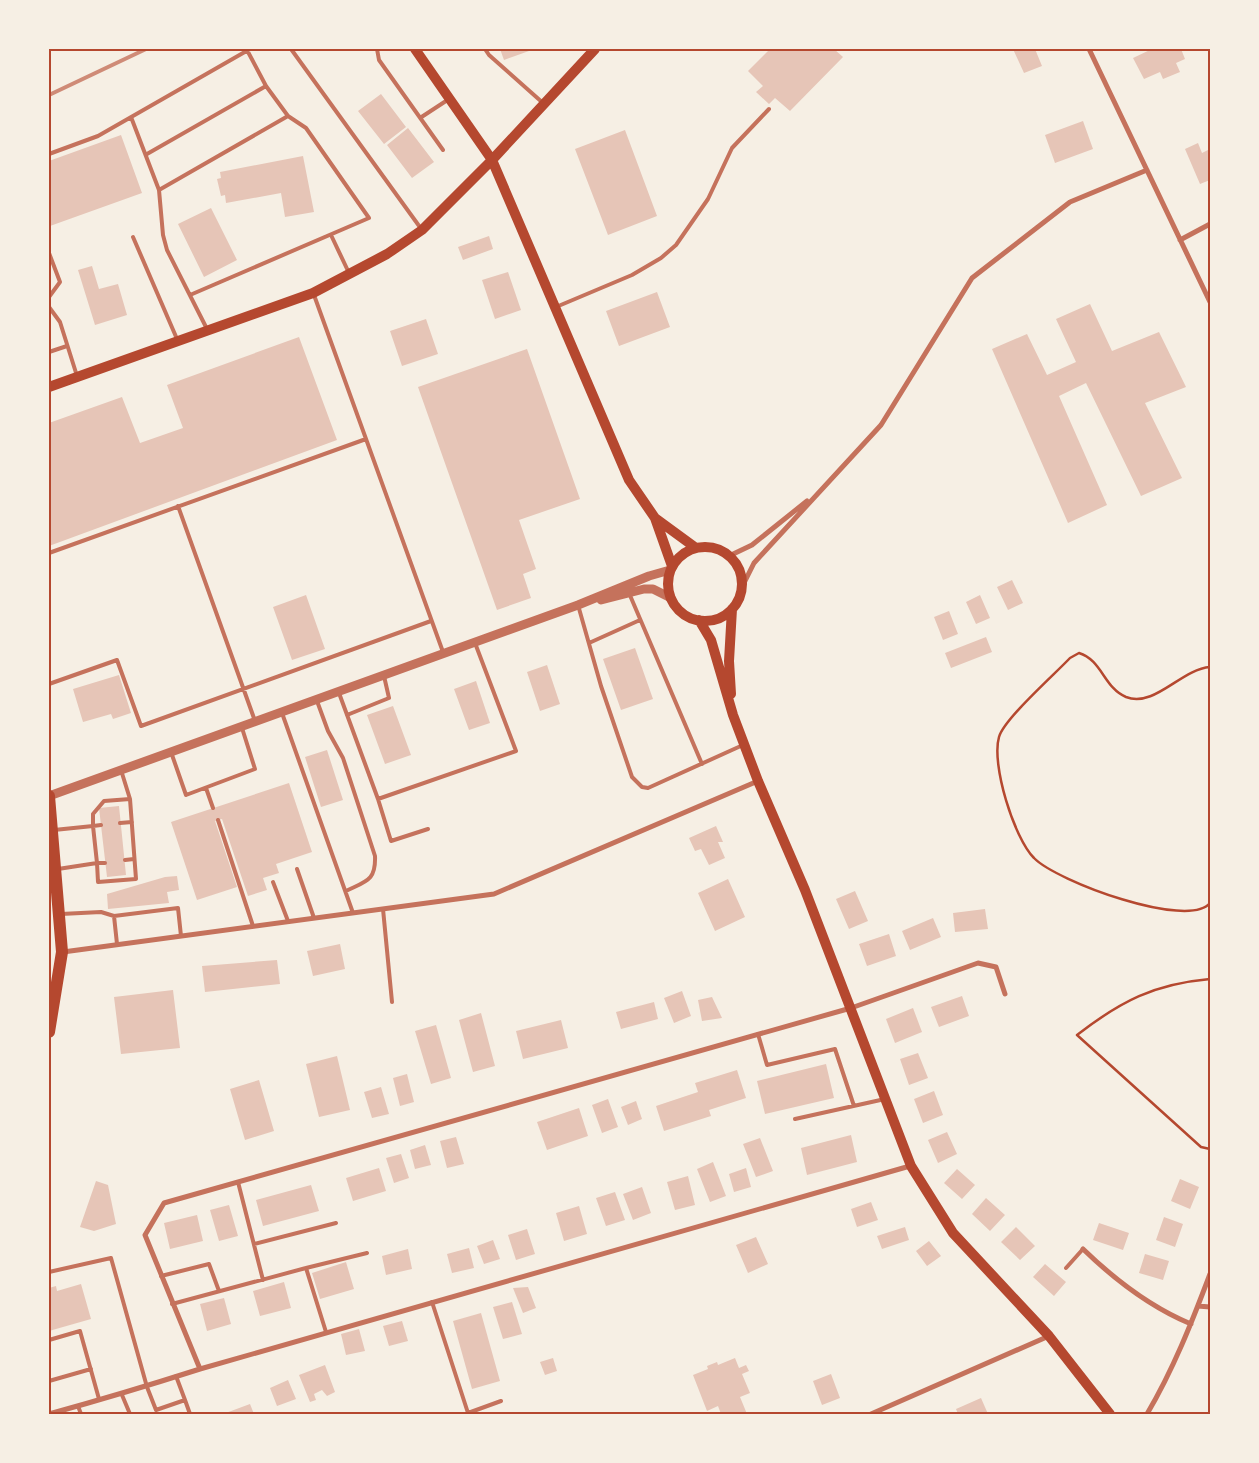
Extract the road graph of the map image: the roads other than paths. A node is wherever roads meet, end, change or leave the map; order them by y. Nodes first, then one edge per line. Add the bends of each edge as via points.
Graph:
1 (291, 49) edge
2 (377, 49) edge
3 (415, 49) edge
4 (485, 49) edge
5 (595, 49) edge
6 (1089, 49) edge
7 (248, 50) edge
8 (266, 86) junction
9 (450, 98) junction
10 (544, 104) junction
11 (769, 109) dead end
12 (288, 116) junction
13 (131, 117) junction
14 (420, 118) junction
15 (443, 150) dead end
16 (49, 154) edge
17 (147, 154) junction
18 (492, 160) junction
19 (1147, 170) junction
20 (159, 190) junction
21 (1210, 224) edge
22 (422, 230) junction
23 (331, 234) junction
24 (133, 236) dead end
25 (1180, 240) junction
26 (49, 253) edge
27 (350, 276) junction
28 (313, 293) junction
29 (190, 295) junction
30 (49, 297) edge
31 (1210, 302) edge
32 (556, 306) junction
33 (49, 307) edge
34 (208, 331) junction
35 (178, 342) junction
36 (67, 346) junction
37 (49, 352) edge
38 (77, 378) junction
39 (49, 387) edge
40 (366, 439) junction
41 (821, 490) junction
42 (178, 506) junction
43 (655, 518) junction
44 (696, 548) junction
45 (49, 553) edge
46 (729, 556) junction
47 (671, 568) junction
48 (742, 588) junction
49 (629, 594) junction
50 (670, 598) junction
51 (578, 605) junction
52 (732, 609) junction
53 (640, 620) junction
54 (699, 620) junction
55 (432, 621) junction
56 (474, 641) junction
57 (589, 643) junction
58 (443, 652) junction
59 (383, 674) junction
60 (49, 684) edge
61 (244, 688) junction
62 (338, 691) junction
63 (316, 699) junction
64 (281, 711) junction
65 (347, 714) junction
66 (733, 715) junction
67 (255, 721) junction
68 (241, 726) junction
69 (744, 745) junction
70 (171, 752) junction
71 (702, 764) junction
72 (121, 770) junction
73 (758, 781) junction
74 (206, 788) junction
75 (49, 796) edge
76 (130, 799) junction
77 (378, 799) junction
78 (214, 808) dead end
79 (218, 820) dead end
80 (132, 822) junction
81 (120, 823) dead end
82 (101, 825) dead end
83 (93, 826) junction
84 (428, 829) dead end
85 (52, 830) junction
86 (134, 859) junction
87 (125, 860) dead end
88 (97, 863) junction
89 (105, 863) dead end
90 (55, 869) junction
91 (297, 869) dead end
92 (273, 882) dead end
93 (346, 891) junction
94 (383, 909) junction
95 (353, 913) junction
96 (59, 914) junction
97 (114, 916) junction
98 (314, 918) junction
99 (288, 922) junction
100 (253, 926) junction
101 (181, 936) junction
102 (117, 944) junction
103 (62, 952) junction
104 (1005, 994) dead end
105 (392, 1002) dead end
106 (851, 1008) junction
107 (49, 1032) edge
108 (758, 1034) junction
109 (886, 1099) junction
110 (854, 1106) junction
111 (795, 1119) dead end
112 (911, 1166) junction
113 (238, 1182) junction
114 (336, 1223) dead end
115 (254, 1244) junction
116 (1083, 1249) joint
117 (367, 1252) dead end
118 (306, 1268) junction
119 (1066, 1268) dead end
120 (49, 1272) edge
121 (1210, 1274) edge
122 (161, 1276) junction
123 (262, 1280) junction
124 (219, 1291) junction
125 (432, 1302) junction
126 (172, 1304) junction
127 (1198, 1306) junction
128 (1210, 1307) edge
129 (1191, 1324) junction
130 (326, 1332) junction
131 (1049, 1336) junction
132 (49, 1340) edge
133 (91, 1369) junction
134 (200, 1369) junction
135 (176, 1376) junction
136 (49, 1381) edge
137 (147, 1386) junction
138 (122, 1395) junction
139 (99, 1399) junction
140 (185, 1400) junction
141 (501, 1401) dead end
142 (78, 1406) junction
143 (49, 1414) edge
144 (81, 1414) edge
145 (130, 1414) edge
146 (190, 1414) edge
147 (871, 1414) edge
148 (1110, 1414) edge
149 (1147, 1414) edge

1 - 22 lane
2 - 14 lane via 379,60
3 - 9 main road
4 - 10 lane
5 - 10 main road
6 - 19 street
7 - 8 lane
7 - 13 lane
8 - 12 lane
8 - 17 lane
9 - 14 lane
9 - 18 main road
10 - 18 main road
11 - 32 lane via 732,148 708,199 676,245 632,276
12 - 20 lane
12 - 23 lane via 306,128 369,218
13 - 16 lane via 98,136
13 - 17 lane
14 - 15 lane
17 - 20 lane
18 - 22 main road
18 - 32 main road
19 - 25 street
19 - 41 street via 1070,202 972,278 881,425
20 - 29 lane via 167,250
21 - 25 street
22 - 27 main road
23 - 27 lane
23 - 29 lane
24 - 35 lane
25 - 31 street
26 - 30 lane via 60,282
27 - 28 main road
28 - 34 main road
28 - 40 lane
29 - 34 lane
32 - 43 main road via 629,480
33 - 36 lane via 60,322
34 - 35 main road
35 - 38 main road
36 - 37 lane
36 - 38 lane
38 - 39 main road
40 - 42 lane
40 - 55 lane
41 - 46 street via 752,545
41 - 48 street via 754,564
42 - 45 lane
42 - 61 lane
43 - 44 main road
43 - 47 main road
44 - 46 main road via 708,547
44 - 47 main road via 680,556
46 - 48 main road via 739,570
47 - 50 main road
47 - 51 street
48 - 52 main road
49 - 50 street via 653,589
49 - 51 street
49 - 53 lane
50 - 54 main road via 687,616
51 - 56 street
51 - 57 lane
52 - 54 main road via 711,620
52 - 66 main road via 729,661
53 - 57 lane
53 - 71 lane
54 - 66 main road via 711,640
55 - 58 lane
55 - 61 lane
56 - 58 street
56 - 77 lane via 516,751
57 - 71 lane via 629,768 638,784 648,788
58 - 59 street
59 - 62 street
59 - 65 lane via 389,698
60 - 61 lane via 117,660 141,726
61 - 67 lane
62 - 63 street
62 - 65 lane
63 - 64 street
63 - 93 lane via 343,758 375,856 375,870 371,878
64 - 67 street
64 - 93 lane
65 - 77 lane
66 - 69 main road
67 - 68 street
68 - 70 street
68 - 74 lane via 255,769
69 - 71 lane
69 - 73 main road
70 - 72 street
70 - 74 lane via 186,795
72 - 75 street
72 - 76 lane
73 - 94 street via 494,894
73 - 106 main road
74 - 78 lane
75 - 85 main road
76 - 80 lane
76 - 83 lane via 104,801 93,814
77 - 84 lane via 391,841
79 - 100 lane
80 - 81 lane
80 - 86 lane
82 - 83 lane
83 - 85 lane
83 - 88 lane
85 - 90 main road
86 - 87 lane
86 - 88 lane via 136,878 98,882
88 - 89 lane
88 - 90 lane
90 - 96 main road
91 - 98 lane
92 - 99 lane
93 - 95 lane
94 - 95 street
94 - 105 lane
95 - 98 street
96 - 97 lane via 100,912
96 - 103 main road
97 - 101 lane via 178,908
97 - 102 lane
98 - 99 street
99 - 100 street
100 - 101 street
101 - 102 street
102 - 103 street
103 - 107 main road
104 - 106 street via 996,968 978,963
106 - 108 street
106 - 109 main road
108 - 110 lane via 767,1065 835,1049
108 - 113 street
109 - 110 lane
109 - 112 main road
110 - 111 lane
112 - 125 street
112 - 131 main road via 953,1233
113 - 115 lane
113 - 122 street via 164,1203 145,1235
114 - 115 lane
115 - 123 lane
116 - 119 lane
116 - 129 street via 1136,1293 1161,1310
117 - 118 lane
118 - 123 lane
118 - 130 lane
120 - 137 lane via 111,1258
121 - 127 street
122 - 124 lane via 209,1264
122 - 126 street
123 - 124 lane
124 - 126 lane
125 - 130 street
125 - 141 lane via 468,1413
126 - 134 street
127 - 128 street
127 - 129 street
129 - 149 street
130 - 134 street
131 - 147 street
131 - 148 main road
132 - 133 lane via 80,1331
133 - 136 lane
133 - 139 lane
134 - 135 street
135 - 137 street
135 - 140 lane
137 - 138 street
137 - 140 lane via 156,1410
138 - 139 street
138 - 145 lane
139 - 142 street
140 - 146 lane
142 - 143 street
142 - 144 lane

